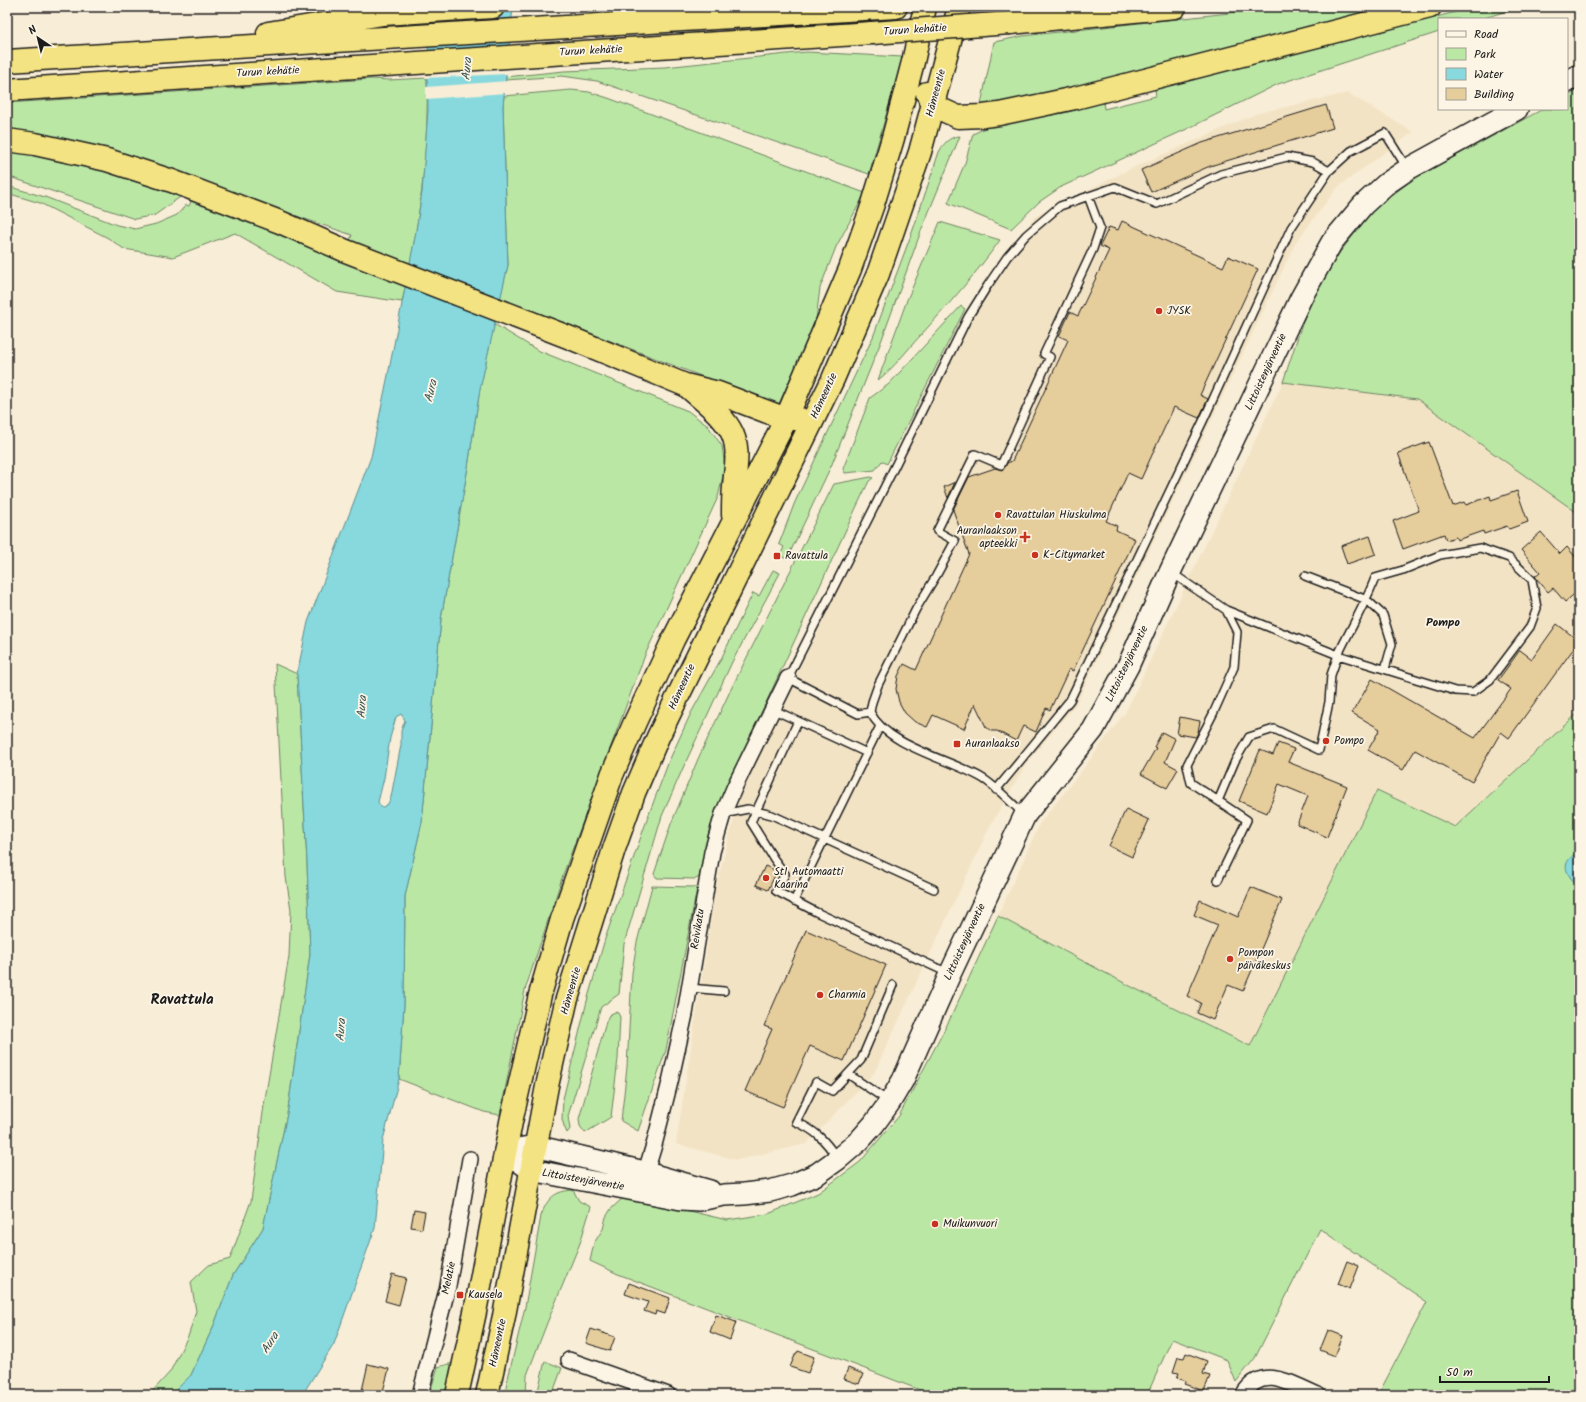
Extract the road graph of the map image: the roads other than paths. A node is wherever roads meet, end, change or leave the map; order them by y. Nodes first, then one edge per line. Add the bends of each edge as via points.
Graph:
1 (493, 7) edge
2 (925, 7) edge
3 (959, 7) edge
4 (1175, 7) edge
5 (1430, 7) edge
6 (887, 8) edge
7 (138, 53) junction
8 (7, 61) edge
9 (913, 62) junction
10 (1579, 75) edge
11 (1568, 81) edge
12 (7, 90) edge
13 (934, 106) junction
14 (1515, 110) edge
15 (7, 140) edge
16 (1408, 169) junction
17 (1329, 171) junction
18 (1088, 196) junction
19 (685, 385) junction
20 (815, 416) junction
21 (786, 419) junction
22 (733, 522) junction
23 (1170, 572) junction
24 (1305, 576) dead end
25 (1366, 600) junction
26 (1226, 610) junction
27 (1338, 655) junction
28 (1385, 669) junction
29 (788, 678) junction
30 (772, 709) junction
31 (870, 712) junction
32 (798, 721) junction
33 (880, 726) junction
34 (867, 754) junction
35 (996, 790) junction
36 (1218, 801) junction
37 (756, 811) junction
38 (723, 814) junction
39 (1025, 815) junction
40 (825, 839) junction
41 (1218, 880) dead end
42 (934, 889) dead end
43 (794, 901) junction
44 (950, 974) junction
45 (894, 985) dead end
46 (689, 988) junction
47 (724, 991) dead end
48 (848, 1074) junction
49 (890, 1102) junction
50 (535, 1146) junction
51 (505, 1151) junction
52 (470, 1159) dead end
53 (838, 1159) junction
54 (531, 1170) junction
55 (643, 1182) junction
56 (569, 1360) dead end
57 (420, 1395) edge
58 (457, 1395) edge
59 (486, 1395) edge
60 (668, 1395) edge
61 (1243, 1395) edge
62 (1318, 1395) edge

1 - 7 highway via 383,14
2 - 9 highway
3 - 13 highway, Hämeentie
4 - 12 highway, Turun kehätie, bridge via 872,33
5 - 13 highway via 1075,98 983,116 958,117
6 - 7 highway
7 - 8 highway
9 - 13 highway
9 - 21 highway via 875,197 850,269
10 - 11 street
13 - 20 highway, Hämeentie via 878,274
14 - 16 street, Littoistenjärventie
15 - 19 highway via 107,160 172,181
16 - 17 lane via 1385,133 1351,151
16 - 23 street, Littoistenjärventie via 1386,184 1363,205 1332,242 1301,298
17 - 18 lane via 1313,162 1287,157 1221,174 1157,204 1115,187
17 - 35 lane via 1291,228 1204,419 1070,700
18 - 29 lane via 1060,206 1026,235 988,285 968,318
18 - 31 lane via 1100,228 1093,249 1044,354 1050,357 1001,465 975,454 937,531 955,541 909,622 878,685
19 - 21 highway via 718,393
19 - 22 highway via 722,419 735,443 737,462
20 - 21 highway
20 - 50 highway, Hämeentie via 658,737 634,793 566,1002
21 - 22 highway
22 - 51 highway via 634,722 596,818 540,995
23 - 26 lane
23 - 39 street, Littoistenjärventie via 1128,666 1093,730
24 - 25 lane
25 - 27 lane
25 - 28 lane via 1383,615 1392,644
25 - 28 lane via 1374,578 1403,570 1440,554 1480,548 1509,558 1532,580 1537,608 1530,628 1490,680 1473,692 1455,691
26 - 27 lane
26 - 36 lane via 1237,632 1234,667 1187,765 1191,783
27 - 28 lane
27 - 36 lane via 1331,675 1329,702 1319,750 1274,729 1249,737 1235,761
29 - 30 street, Reivikatu
29 - 31 lane via 858,714
30 - 32 lane
30 - 38 street, Reivikatu
31 - 33 lane
32 - 34 lane
32 - 37 lane
33 - 34 lane
33 - 35 lane via 896,739 983,778
34 - 40 lane
35 - 39 lane
36 - 41 lane via 1247,820
37 - 38 lane via 748,809
37 - 40 lane via 772,815
37 - 43 lane via 751,822 785,874 776,891
38 - 46 street, Reivikatu via 709,864
39 - 44 street, Littoistenjärventie
40 - 42 lane
40 - 43 lane
43 - 44 lane
44 - 49 street, Littoistenjärventie via 903,1080
45 - 48 lane via 861,1060
46 - 47 lane
46 - 55 street, Reivikatu via 670,1082
48 - 49 lane
48 - 53 lane via 832,1091 816,1082 796,1122 810,1128 829,1146
49 - 53 street, Littoistenjärventie via 859,1141
50 - 51 street, Littoistenjärventie
50 - 54 highway, Hämeentie
50 - 55 street, Littoistenjärventie
51 - 54 street, Littoistenjärventie
51 - 58 highway
52 - 57 street, Melatie via 448,1286
53 - 55 street, Littoistenjärventie via 817,1174 770,1191 724,1194 699,1200 681,1199
54 - 55 street, Littoistenjärventie
54 - 59 highway, Hämeentie via 504,1316
56 - 60 street
61 - 62 street via 1256,1381 1272,1378

